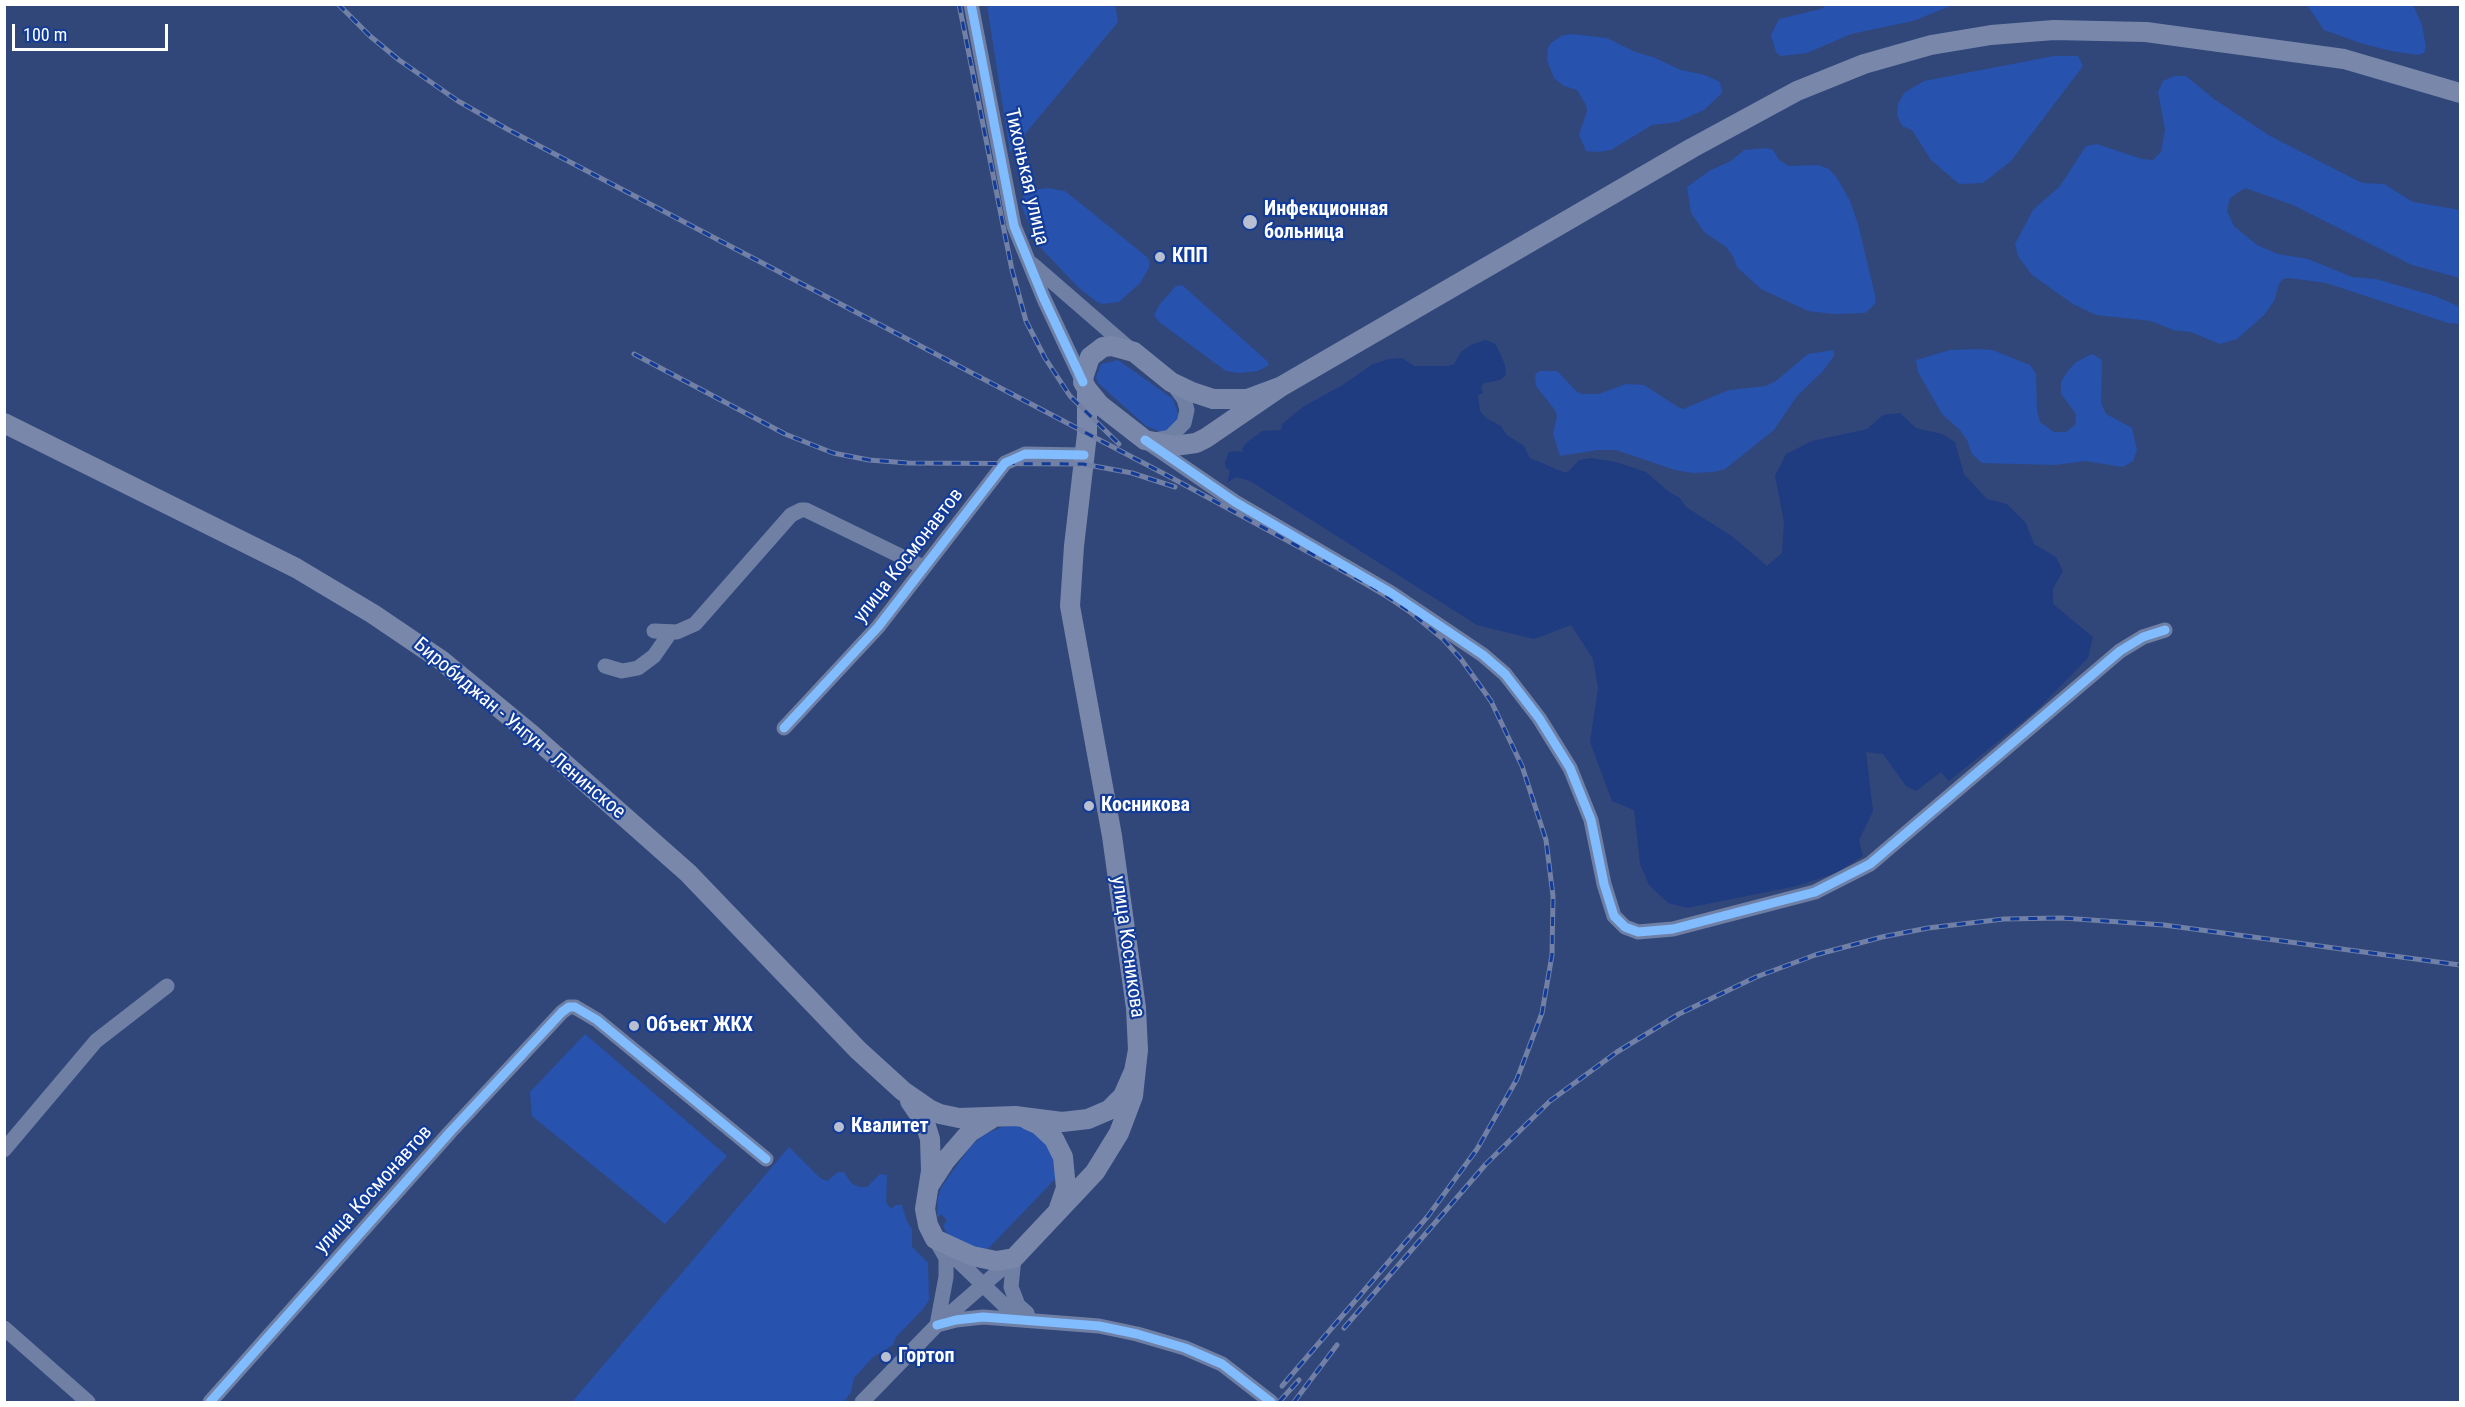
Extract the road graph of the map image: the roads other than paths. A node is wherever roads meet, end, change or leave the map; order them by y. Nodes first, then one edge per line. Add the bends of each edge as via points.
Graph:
1 (971, 4) edge
2 (2460, 93) edge
3 (1027, 259) junction
4 (1134, 352) junction
5 (1171, 382) junction
6 (1085, 386) junction
7 (1282, 386) junction
8 (4, 423) edge
9 (1145, 440) junction
10 (1084, 455) junction
11 (923, 567) junction
12 (2165, 630) dead end
13 (654, 631) dead end
14 (670, 633) junction
15 (605, 666) dead end
16 (784, 728) dead end
17 (167, 986) dead end
18 (1138, 1050) junction
19 (903, 1091) junction
20 (996, 1117) junction
21 (1023, 1117) junction
22 (4, 1150) edge
23 (766, 1159) dead end
24 (929, 1187) junction
25 (1057, 1212) junction
26 (935, 1239) junction
27 (1014, 1258) junction
28 (984, 1283) junction
29 (1036, 1321) junction
30 (937, 1325) junction
31 (4, 1328) edge
32 (88, 1402) edge
33 (210, 1402) edge
34 (862, 1402) edge
35 (1271, 1402) edge

1 - 3 street, Тихонькая улица via 1014,226
2 - 7 main road via 2344,59 2146,32 2054,30 1991,34 1930,45 1864,64 1797,91
3 - 4 street
3 - 6 street, Тихонькая улица
4 - 5 main road
4 - 6 main road via 1112,346 1096,351 1087,361
5 - 7 main road via 1204,397 1224,400 1246,399
5 - 9 street via 1184,399 1184,423 1170,437
6 - 9 main road via 1100,405
6 - 10 main road, улица Косникова via 1088,416
7 - 9 main road via 1196,442 1174,446
8 - 19 main road, Биробиджан - Унгун - Ленинское via 296,568 441,660 688,873 858,1050
9 - 12 street via 1235,502 1391,593 1505,674 1570,768 1592,820 1614,916 1625,927 1638,932 1673,929 1815,892 1862,869 2120,651
10 - 11 street, улица Космонавтов via 1025,454 1005,463
10 - 18 main road, улица Косникова via 1070,606 1112,836 1136,1008
11 - 14 street via 801,510 791,515 695,624
11 - 16 street, улица Космонавтов via 878,627
13 - 14 street
14 - 15 street via 654,656 638,668 622,671
17 - 22 street via 96,1041
18 - 21 main road via 1126,1090 1109,1110 1075,1122
18 - 25 main road, улица Косникова via 1132,1096 1119,1133 1095,1172
19 - 20 main road via 940,1114 971,1119
19 - 24 main road via 928,1131
20 - 21 main road
20 - 24 main road via 970,1132
21 - 25 main road via 1046,1131 1059,1147 1066,1188
23 - 33 street, улица Космонавтов via 597,1020 570,1007 435,1149
24 - 26 main road via 925,1209
25 - 27 main road, улица Косникова
26 - 27 main road via 984,1259
26 - 28 street
26 - 30 street via 946,1258
27 - 28 street, улица Косникова
27 - 29 street via 1013,1296
28 - 29 street via 1005,1305
28 - 30 street, улица Косникова
29 - 30 street via 972,1318
29 - 35 street via 1099,1326 1185,1348 1234,1371
30 - 34 street, улица Косникова
31 - 32 street

